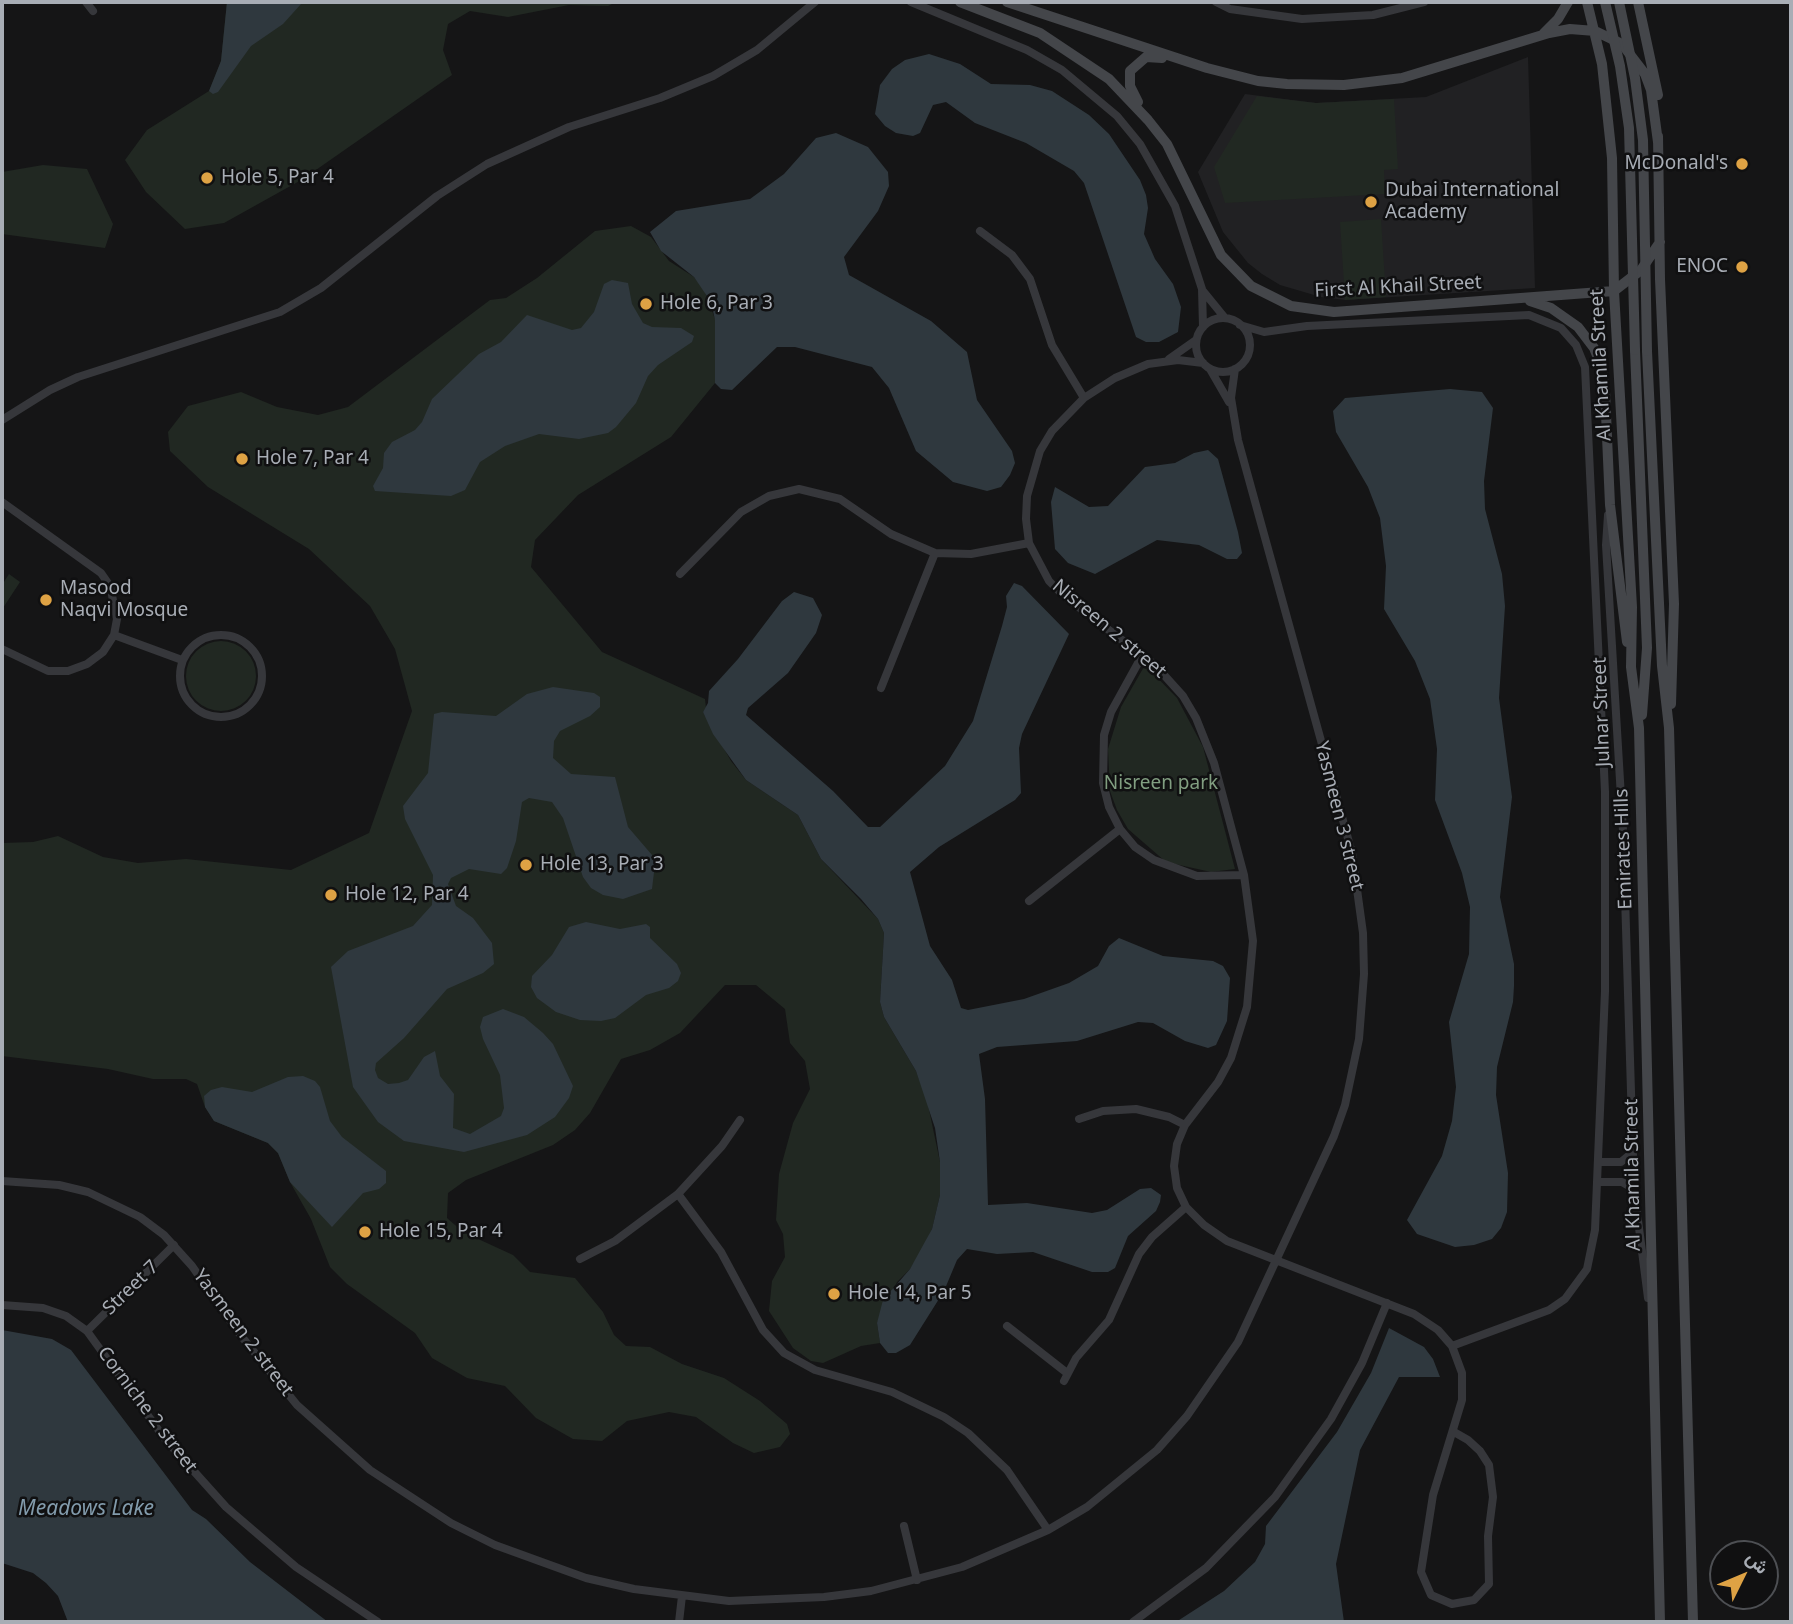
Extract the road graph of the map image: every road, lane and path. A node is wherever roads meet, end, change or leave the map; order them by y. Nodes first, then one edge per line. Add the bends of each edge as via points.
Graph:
1 (86, 2) edge
2 (815, 2) edge
3 (911, 2) edge
4 (960, 2) edge
5 (1006, 2) edge
6 (1216, 2) edge
7 (1424, 2) edge
8 (1568, 2) edge
9 (1587, 2) edge
10 (1605, 2) edge
11 (1619, 2) edge
12 (1638, 2) edge
13 (93, 11) dead end
14 (1595, 31) junction
15 (1539, 37) junction
16 (1183, 60) junction
17 (1148, 120) junction
18 (1658, 142) junction
19 (979, 231) dead end
20 (1660, 242) junction
21 (1202, 289) junction
22 (1614, 291) junction
23 (1513, 298) junction
24 (1225, 318) junction
25 (1240, 325) junction
26 (1203, 327) junction
27 (1196, 340) junction
28 (1166, 360) junction
29 (1207, 366) junction
30 (1236, 369) junction
31 (1084, 398) junction
32 (1231, 408) junction
33 (2, 420) edge
34 (2, 502) edge
35 (1610, 505) junction
36 (1029, 543) junction
37 (935, 553) junction
38 (680, 574) dead end
39 (114, 635) junction
40 (2, 649) edge
41 (1143, 654) junction
42 (182, 660) junction
43 (1631, 667) junction
44 (881, 688) dead end
45 (1639, 728) junction
46 (1669, 728) junction
47 (1120, 829) junction
48 (1244, 875) junction
49 (1029, 901) dead end
50 (1079, 1119) dead end
51 (740, 1120) dead end
52 (1185, 1125) junction
53 (1633, 1152) junction
54 (1599, 1162) junction
55 (2, 1181) edge
56 (1598, 1182) junction
57 (1634, 1189) junction
58 (678, 1194) junction
59 (1186, 1207) junction
60 (174, 1245) junction
61 (580, 1259) dead end
62 (1277, 1261) junction
63 (1387, 1303) junction
64 (2, 1305) edge
65 (1653, 1317) junction
66 (1007, 1326) dead end
67 (87, 1331) junction
68 (1452, 1346) junction
69 (1454, 1432) junction
70 (904, 1526) dead end
71 (1048, 1530) junction
72 (917, 1580) junction
73 (682, 1596) junction
74 (378, 1622) edge
75 (679, 1622) edge
76 (1133, 1622) edge
77 (1660, 1622) edge
78 (1693, 1622) edge

1 - 13 street
2 - 33 street via 757,50 713,76 541,138 479,169 412,213 321,288 280,312 78,377
3 - 21 street via 1027,50 1062,70 1117,116 1159,174 1175,206
4 - 17 main road, First Al Khail Street via 1064,46 1109,79
5 - 16 main road
6 - 7 street via 1230,9 1302,19 1373,15
8 - 15 main road
9 - 14 main road, Al Khamila Street
10 - 45 main road, Al Khamila Street, bridge via 1629,128 1647,648
11 - 46 main road, bridge via 1636,78 1643,140 1647,351
12 - 18 main road via 1657,89
14 - 15 main road via 1570,29
14 - 18 main road via 1622,44 1645,74
14 - 22 main road, Al Khamila Street via 1612,158
15 - 16 main road via 1406,77 1344,85 1258,81
16 - 17 main road via 1146,57 1134,65 1130,86
17 - 23 main road, First Al Khail Street via 1183,172 1221,255 1235,272 1270,298 1334,312
18 - 20 main road
19 - 31 street via 1012,256 1030,279 1052,345
20 - 22 main road via 1641,270
20 - 46 main road via 1674,604
21 - 24 street
21 - 26 street
22 - 23 main road, First Al Khail Street
22 - 43 main road, Al Khamila Street via 1632,607
23 - 35 main road via 1557,311 1578,327 1594,348 1605,384
24 - 25 street
24 - 26 street
25 - 30 street via 1249,348
25 - 54 street, Julnar Street via 1264,332 1529,314 1561,328 1581,356 1604,769 1605,991
26 - 27 street
27 - 28 street, Nisreen 2 street
27 - 29 street via 1198,356
28 - 29 street, Nisreen 2 street
28 - 31 street, Nisreen 2 street via 1131,370
29 - 30 street via 1219,372
29 - 32 street, Yasmeen 3 street
30 - 32 street, Yasmeen 3 street
31 - 36 street, Nisreen 2 street via 1052,431 1036,462 1027,496
32 - 62 street, Yasmeen 3 street via 1343,815 1363,933 1359,1039 1345,1105
34 - 39 street via 101,572 116,602
35 - 43 main road
35 - 53 street, Emirates Hills via 1606,545 1623,817
36 - 37 street via 971,554
36 - 41 street, Nisreen 2 street via 1049,581 1064,596
37 - 38 street via 891,534 840,499 799,489 769,496 741,512
37 - 44 street
39 - 40 street via 103,652 68,671 48,671
39 - 42 street
41 - 47 street via 1111,712 1104,735 1103,783
41 - 48 street, Nisreen 2 street via 1167,677 1196,718 1214,763
42 - 42 street via 181,687 187,699 209,715 236,715 248,708 262,685 258,658 239,638 212,635 200,639
43 - 45 main road, Al Khamila Street
45 - 65 main road, Al Khamila Street
46 - 78 main road
47 - 48 street via 1135,846 1175,870 1209,877
47 - 49 street
48 - 52 street, Nisreen 2 street via 1252,941 1247,1006 1219,1082
50 - 52 street via 1103,1111 1136,1109
51 - 58 street
52 - 59 street, Nisreen 2 street via 1174,1166
53 - 54 street via 1621,1163
53 - 57 street, Emirates Hills
54 - 56 street, Julnar Street
55 - 60 street, Yasmeen 2 street via 88,1192 140,1217
56 - 57 street via 1622,1182
56 - 68 street, Julnar Street via 1592,1251 1577,1285 1549,1310
57 - 65 street, Emirates Hills
58 - 61 street via 615,1241
58 - 71 street via 721,1252 763,1330 784,1353 815,1370 892,1392 968,1433 1007,1470
59 - 62 street, Nisreen 2 street via 1227,1241
59 - 66 street via 1139,1254 1109,1320 1065,1377
60 - 67 street, Street 7
60 - 73 street, Yasmeen 2 street via 298,1405 332,1439 410,1498 451,1523 540,1563
62 - 63 street, Nisreen 2 street
62 - 71 street, Yasmeen 2 street via 1238,1342 1187,1416 1123,1480
63 - 68 street, Nisreen 2 street via 1426,1321
63 - 76 street via 1347,1392 1288,1481 1206,1568
64 - 67 street, Corniche 2 street via 43,1308 66,1316
65 - 77 main road, Al Khamila Street
67 - 74 street, Corniche 2 street via 165,1439 226,1507 296,1567
68 - 69 street via 1463,1386
69 - 69 street via 1433,1494 1421,1572 1431,1595 1452,1604 1475,1600 1489,1584 1493,1497 1489,1465 1480,1451
70 - 72 street
71 - 72 street, Yasmeen 2 street via 973,1563
72 - 73 street, Yasmeen 2 street via 871,1591 788,1600
73 - 75 street

